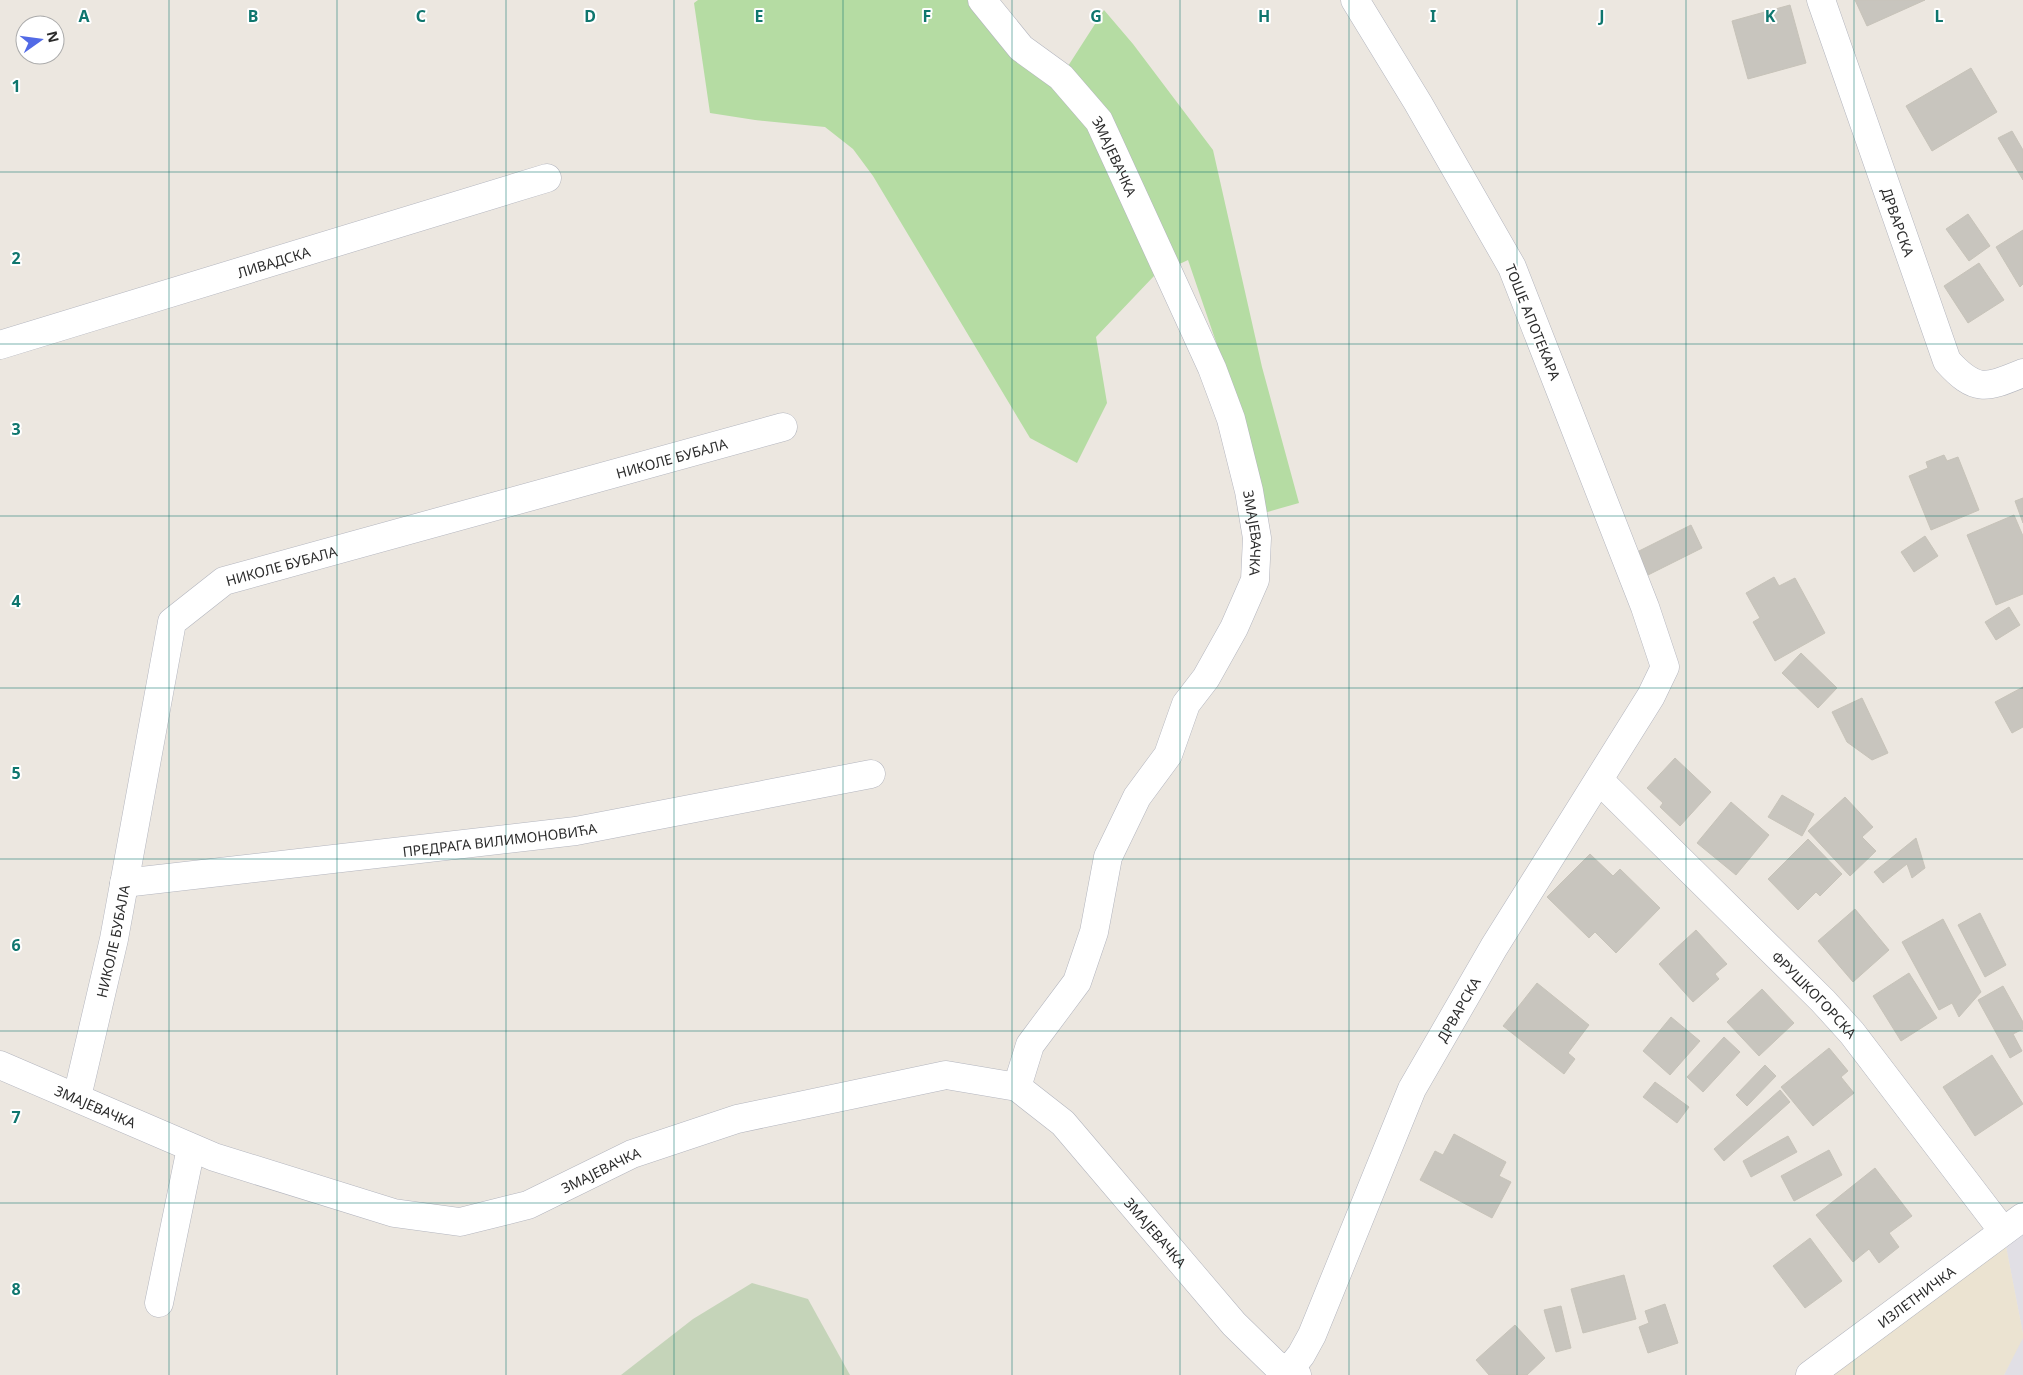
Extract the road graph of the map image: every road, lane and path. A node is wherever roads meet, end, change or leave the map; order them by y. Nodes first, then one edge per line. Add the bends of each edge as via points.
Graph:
1 (982, 0) edge
2 (1355, 0) edge
3 (1821, 0) edge
4 (547, 178) dead end
5 (0, 345) edge
6 (2023, 373) edge
7 (783, 427) dead end
8 (1664, 667) joint
9 (871, 774) dead end
10 (1599, 780) junction
11 (124, 883) junction
12 (0, 1065) edge
13 (1016, 1087) junction
14 (76, 1097) junction
15 (191, 1148) junction
16 (2013, 1224) edge
17 (159, 1303) dead end
18 (1293, 1373) edge
19 (1810, 1375) edge

1 - 13 street, ЗМАЈЕВАЧКА via 1020,48 1061,77 1099,121 1212,368 1231,418 1257,538 1255,580 1234,628 1206,678 1186,704 1168,755 1137,797 1108,858 1094,932 1077,982 1030,1045
2 - 8 street, ТОШЕ АПОТЕКАРА via 1512,267 1645,607
3 - 6 street, ДРВАРСКА via 1947,361 1974,384 1993,385
4 - 5 street, ЛИВАДСКА
7 - 11 street, НИКОЛЕ БУБАЛА via 224,581 172,622
8 - 10 street, ДРВАРСКА via 1651,696
9 - 11 street, ПРЕДРАГА ВИЛИМОНОВИЋА via 576,831
10 - 16 street, ФРУШКОГОРСКА via 1824,1001
10 - 18 street, ДРВАРСКА via 1494,947 1412,1089 1312,1336
11 - 14 street, НИКОЛЕ БУБАЛА
12 - 14 street, ЗМАЈЕВАЧКА
13 - 15 street, ЗМАЈЕВАЧКА via 946,1075 738,1119 632,1154 528,1206 460,1222 394,1214
13 - 18 street, ЗМАЈЕВАЧКА via 1063,1123 1234,1324 1265,1356
14 - 15 street, ЗМАЈЕВАЧКА
15 - 17 street
16 - 19 street, ИЗЛЕТНИЧКА

